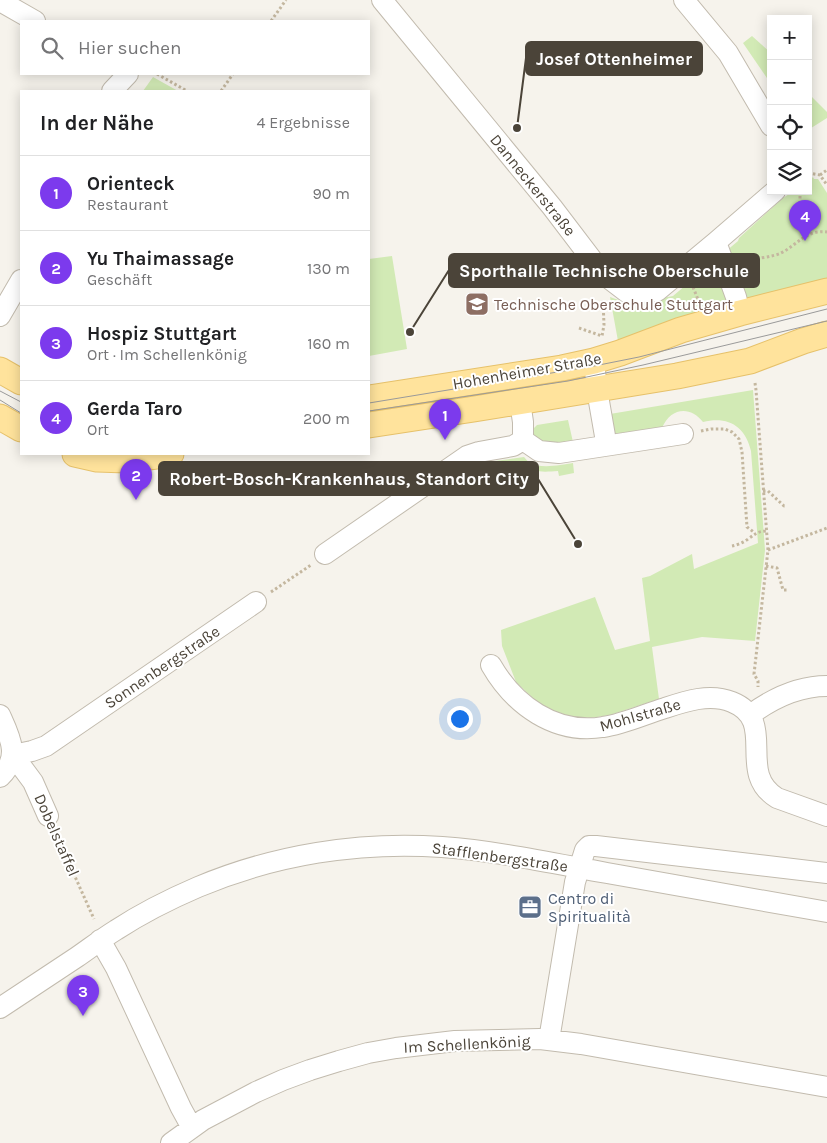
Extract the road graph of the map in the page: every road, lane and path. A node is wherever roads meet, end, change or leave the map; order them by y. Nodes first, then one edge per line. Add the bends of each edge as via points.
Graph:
1 (286, 0) edge
2 (382, 0) edge
3 (684, 0) edge
4 (0, 1) edge
5 (33, 20) edge
6 (272, 20) edge
7 (127, 75) edge
8 (159, 75) edge
9 (232, 75) edge
10 (113, 90) edge
11 (185, 90) edge
12 (222, 90) edge
13 (767, 119) edge
14 (827, 170) edge
15 (812, 173) edge
16 (820, 174) junction
17 (827, 185) edge
18 (771, 195) edge
19 (800, 195) edge
20 (827, 232) edge
21 (805, 236) junction
22 (718, 246) junction
23 (685, 268) junction
24 (603, 274) junction
25 (20, 282) edge
26 (827, 291) edge
27 (740, 313) junction
28 (0, 316) edge
29 (708, 323) junction
30 (578, 328) dead end
31 (827, 334) edge
32 (594, 361) junction
33 (0, 370) edge
34 (20, 381) edge
35 (597, 390) junction
36 (756, 390) dead end
37 (370, 398) edge
38 (520, 402) junction
39 (0, 417) edge
40 (370, 425) edge
41 (20, 428) edge
42 (683, 434) joint
43 (605, 436) dead end
44 (523, 440) junction
45 (79, 455) edge
46 (164, 455) edge
47 (764, 492) junction
48 (787, 506) dead end
49 (827, 528) edge
50 (766, 531) junction
51 (755, 533) junction
52 (732, 546) dead end
53 (768, 550) junction
54 (320, 558) joint
55 (766, 566) junction
56 (787, 590) dead end
57 (256, 602) joint
58 (491, 665) dead end
59 (827, 686) edge
60 (756, 693) dead end
61 (0, 715) edge
62 (750, 715) junction
63 (12, 756) junction
64 (0, 777) edge
65 (48, 816) joint
66 (827, 816) edge
67 (580, 868) junction
68 (827, 873) edge
69 (827, 912) edge
70 (94, 919) dead end
71 (100, 940) junction
72 (0, 1008) edge
73 (549, 1040) junction
74 (827, 1087) edge
75 (192, 1128) junction
76 (171, 1143) edge

1 - 6 path
2 - 24 street, Danneckerstraße
3 - 13 street via 728,53
4 - 5 street
7 - 10 street
8 - 11 path
9 - 12 path
14 - 16 path
15 - 16 path
16 - 17 path
18 - 22 street, Danneckerstraße
19 - 21 path via 800,219
20 - 21 path
21 - 22 path via 780,254 736,262
22 - 23 street, Danneckerstraße
22 - 27 street
23 - 24 street, Danneckerstraße via 657,291 628,293
23 - 29 path
24 - 30 path via 602,336
25 - 28 street
26 - 27 main road, Hohenheimer Straße
27 - 29 main road, Hohenheimer Straße
29 - 32 main road, Hohenheimer Straße
31 - 35 main road, Hohenheimer Straße via 750,360
32 - 35 street
32 - 37 main road, Hohenheimer Straße
33 - 34 main road
35 - 38 main road, Hohenheimer Straße
35 - 43 street
36 - 47 path
38 - 40 main road, Hohenheimer Straße
38 - 44 street
39 - 41 main road
42 - 44 street via 559,453 539,450
42 - 51 path via 725,429 738,439 742,452 747,527
44 - 54 street via 512,446 467,456
45 - 46 main road via 126,460
47 - 48 path via 768,491
47 - 50 path
49 - 53 path
50 - 51 path
50 - 53 path
51 - 52 path
53 - 55 path
54 - 57 path
55 - 56 path via 777,568 783,590
55 - 60 path via 754,674 758,681
57 - 63 street, Sonnenbergstraße via 46,746
58 - 62 street, Mohlstraße via 501,682 531,711 571,727 592,729 613,725 704,698 731,701
59 - 62 street via 786,694
61 - 63 street via 12,744
62 - 66 street via 756,734 757,768 763,786 777,798
63 - 64 street via 7,770
63 - 65 street, Dobelstaffel via 33,782
65 - 70 path, Dobelstaffel
67 - 68 street via 585,850 592,846
67 - 69 street, Stafflenbergstraße
67 - 71 street, Stafflenbergstraße via 440,847 395,846 327,851 218,879 156,907
67 - 73 street, Im Schellenkönig
71 - 72 street, Stafflenbergstraße
71 - 75 street
73 - 74 street, Im Schellenkönig
73 - 75 street, Im Schellenkönig via 455,1041 406,1046 339,1060 283,1080 229,1105
75 - 76 street, Im Schellenkönig

